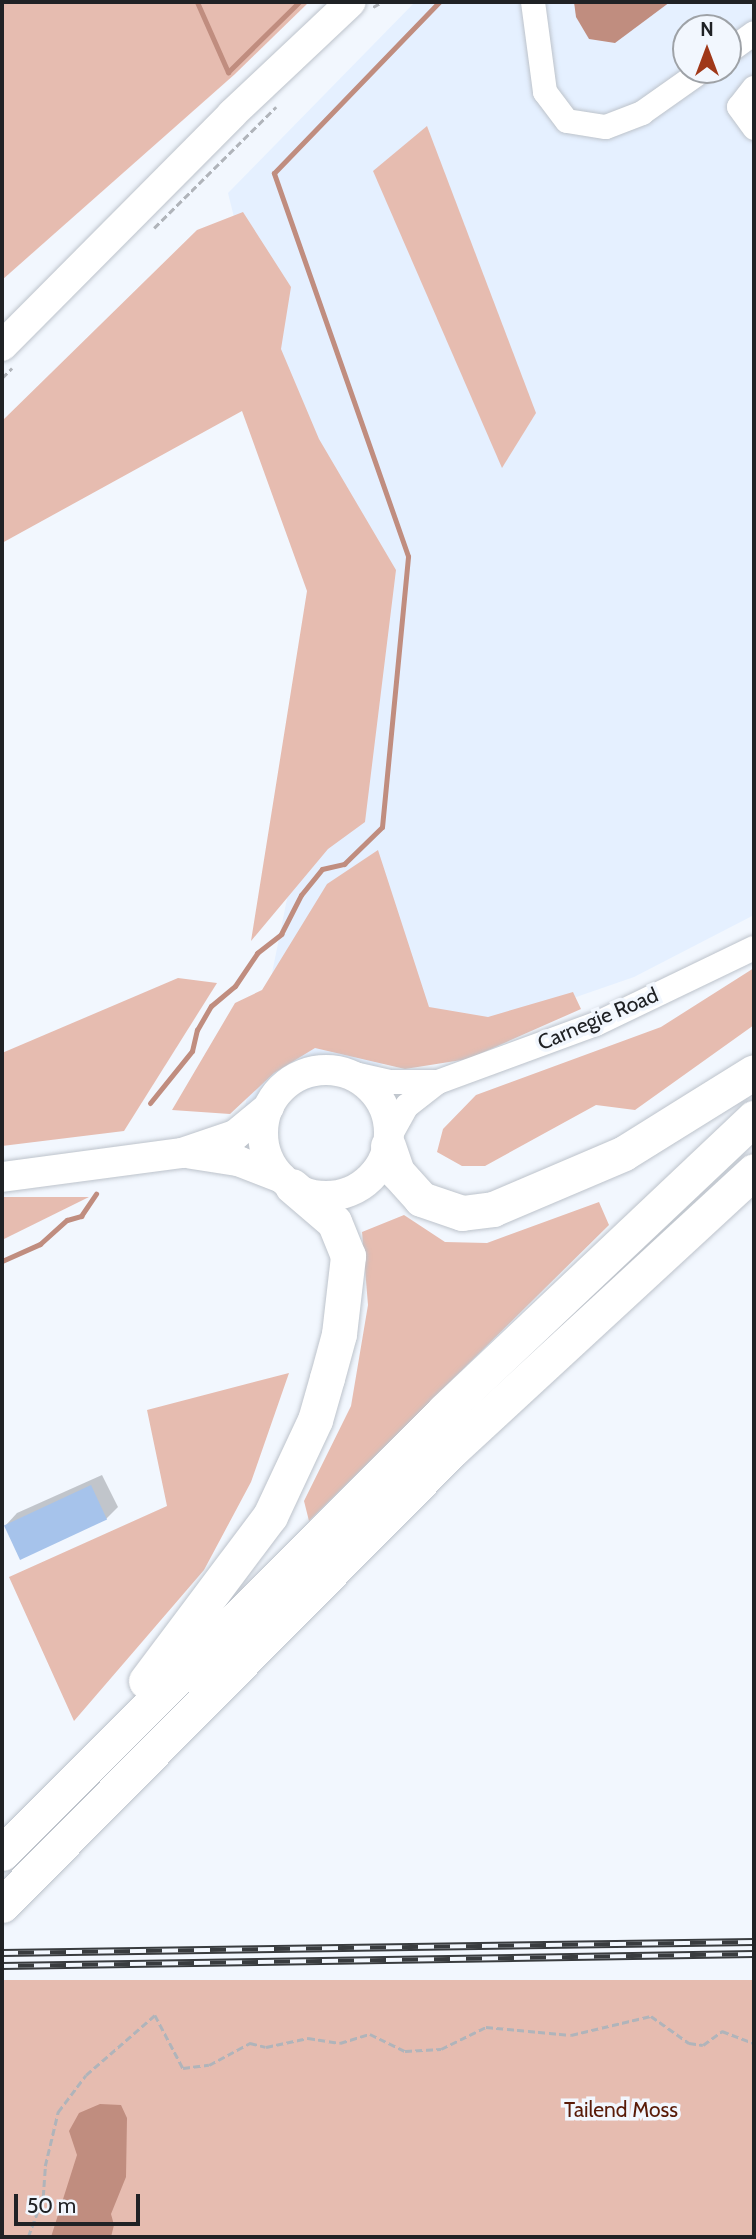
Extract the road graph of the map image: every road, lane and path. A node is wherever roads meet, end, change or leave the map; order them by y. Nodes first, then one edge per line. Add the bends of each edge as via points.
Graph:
1 (351, 2) edge
2 (533, 2) edge
3 (683, 84) edge
4 (754, 88) edge
5 (754, 128) edge
6 (2, 346) edge
7 (754, 948) edge
8 (341, 1072) junction
9 (754, 1072) edge
10 (438, 1082) junction
11 (269, 1107) junction
12 (754, 1118) edge
13 (388, 1142) junction
14 (182, 1153) junction
15 (754, 1171) edge
16 (2, 1177) edge
17 (287, 1182) junction
18 (51, 1802) junction
19 (2, 1853) edge
20 (2, 1905) edge
21 (754, 2043) edge
22 (27, 2237) edge

1 - 6 main road via 232,114
2 - 3 street via 545,92 568,121 606,127 642,113
4 - 5 street via 739,107
7 - 10 street, Carnegie Road via 596,1024
8 - 10 street, Carnegie Road via 390,1082
8 - 11 main road via 319,1070 298,1076 281,1089
8 - 13 main road via 357,1078 377,1096 388,1120
9 - 13 highway via 624,1153 493,1209 462,1213 421,1199 397,1171
10 - 13 street, Carnegie Road via 407,1106
11 - 14 main road via 235,1135
11 - 17 main road via 263,1137 266,1152
12 - 18 highway via 445,1410
13 - 17 main road via 374,1173 350,1191 310,1194
14 - 16 main road
14 - 17 main road via 222,1157
15 - 20 highway via 454,1448
17 - 18 highway via 334,1222 348,1255 339,1334 315,1420 270,1516 233,1570
18 - 19 highway
21 - 22 path via 722,2031 703,2045 689,2043 651,2016 571,2035 486,2026 441,2049 405,2051 370,2034 340,2043 309,2038 266,2047 250,2043 209,2065 183,2068 155,2015 86,2075 58,2112 43,2197

